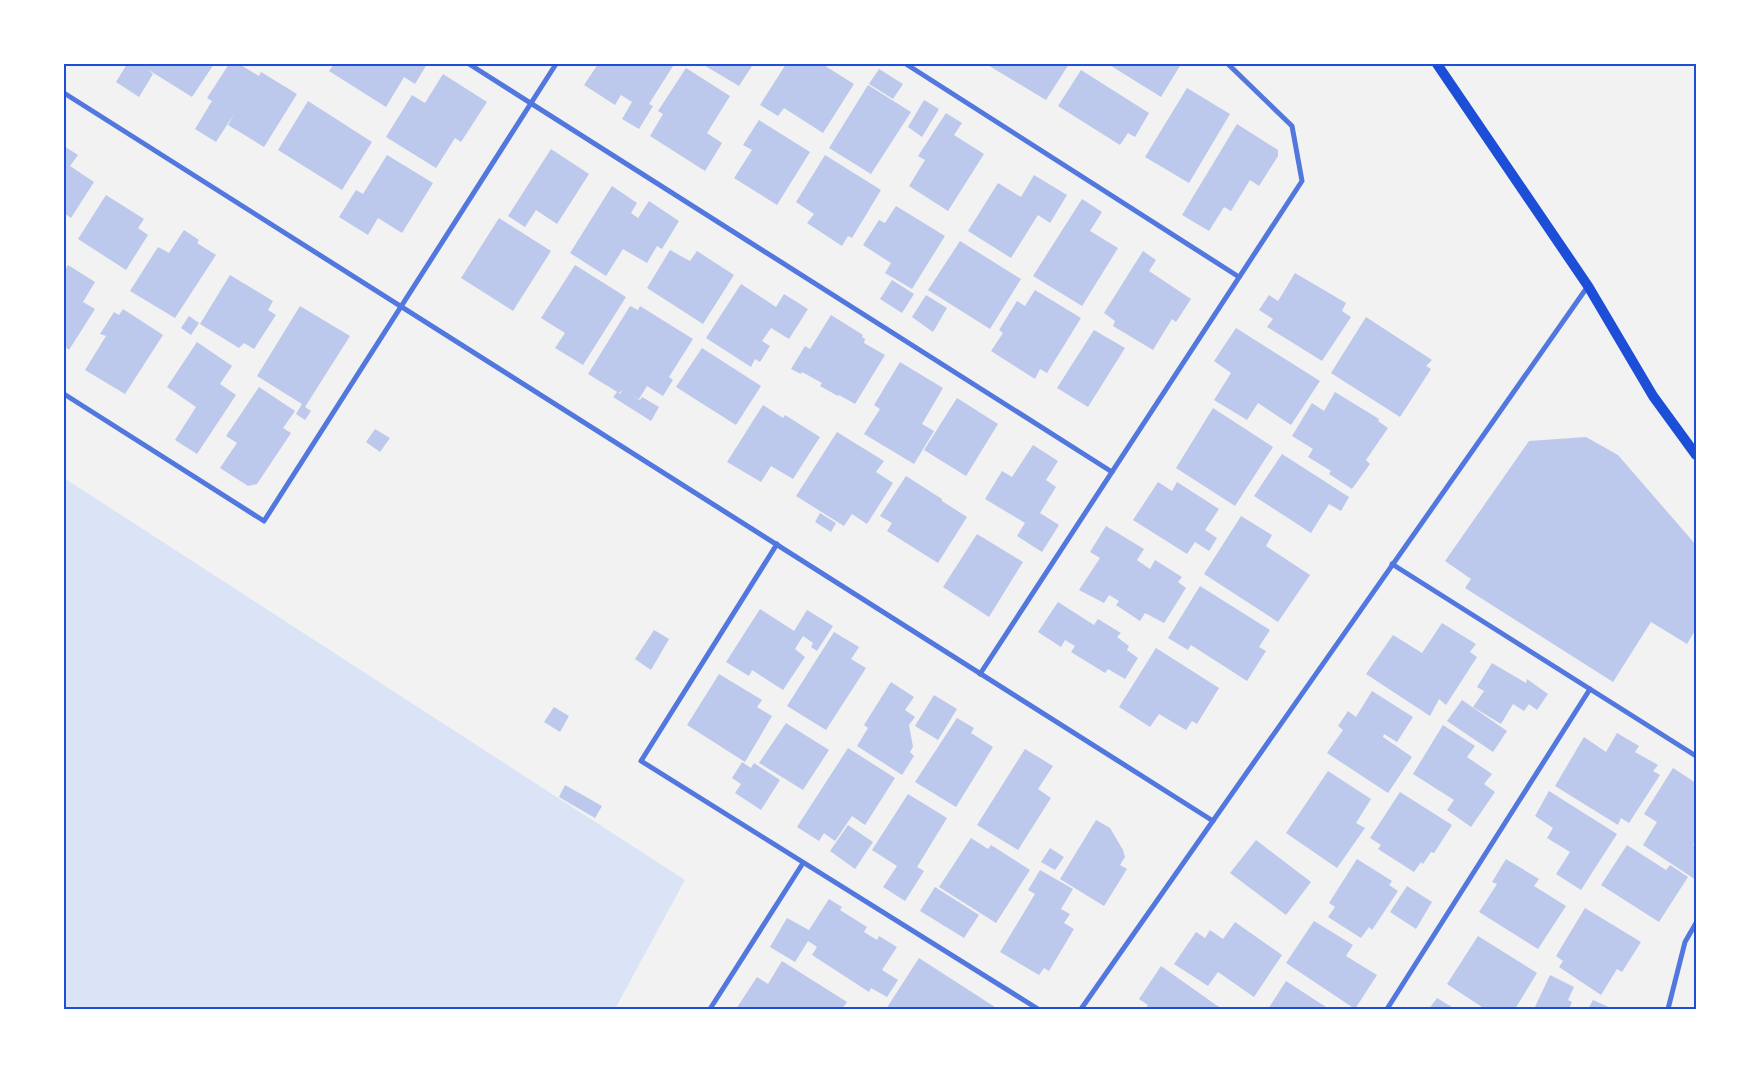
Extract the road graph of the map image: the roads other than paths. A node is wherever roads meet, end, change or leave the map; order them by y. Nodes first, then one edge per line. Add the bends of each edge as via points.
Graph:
1 (469, 64) edge
2 (556, 64) edge
3 (906, 64) edge
4 (1228, 64) edge
5 (1437, 64) edge
6 (64, 92) edge
7 (531, 103) junction
8 (1239, 277) junction
9 (1588, 286) junction
10 (401, 307) junction
11 (64, 394) edge
12 (1696, 454) edge
13 (1112, 472) junction
14 (777, 544) junction
15 (1392, 564) junction
16 (980, 674) junction
17 (1590, 689) junction
18 (1696, 756) edge
19 (1213, 821) junction
20 (803, 863) junction
21 (1696, 923) edge
22 (710, 1009) edge
23 (1038, 1009) edge
24 (1081, 1009) edge
25 (1387, 1009) edge
26 (1668, 1009) edge

1 - 7 street
2 - 7 street
3 - 8 street
4 - 8 street via 1292,126 1302,181
5 - 9 main road
6 - 10 street
7 - 10 street
7 - 13 street
8 - 13 street
9 - 12 main road via 1652,396
9 - 15 street
10 - 11 street via 264,520
10 - 14 street
13 - 16 street
14 - 16 street
14 - 20 street via 641,761
15 - 17 street
15 - 19 street
16 - 19 street
17 - 18 street
17 - 25 street
19 - 24 street
20 - 22 street
20 - 23 street
21 - 26 street via 1685,942

